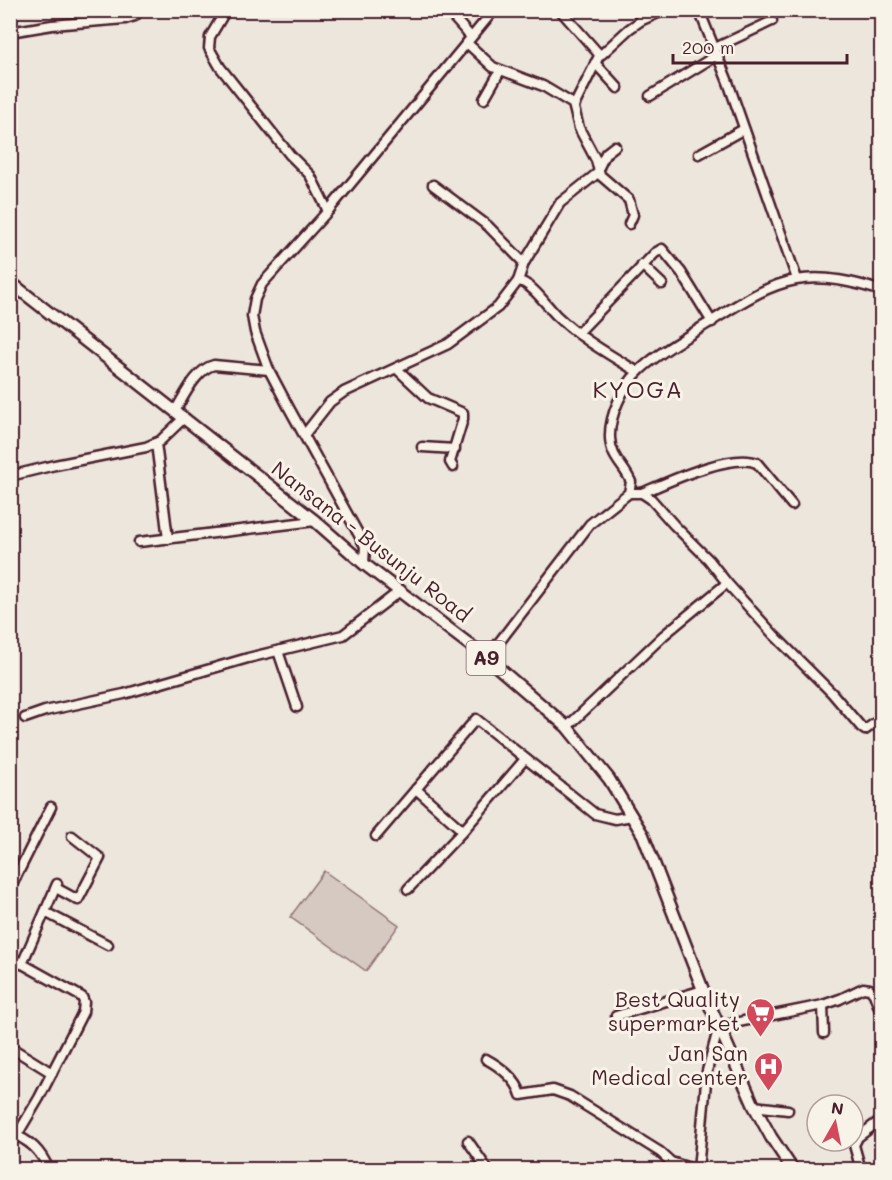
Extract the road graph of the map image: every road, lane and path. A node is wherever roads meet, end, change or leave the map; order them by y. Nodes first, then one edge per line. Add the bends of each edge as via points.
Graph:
1 (140, 10) edge
2 (226, 10) edge
3 (447, 10) edge
4 (494, 10) edge
5 (560, 10) edge
6 (637, 10) edge
7 (665, 10) edge
8 (699, 10) edge
9 (642, 20) junction
10 (772, 21) dead end
11 (10, 32) edge
12 (469, 40) junction
13 (716, 52) junction
14 (600, 54) junction
15 (595, 63) junction
16 (500, 71) junction
17 (618, 88) dead end
18 (650, 96) dead end
19 (484, 99) dead end
20 (574, 106) junction
21 (744, 129) junction
22 (615, 146) dead end
23 (699, 154) dead end
24 (599, 169) junction
25 (433, 184) dead end
26 (328, 211) junction
27 (629, 224) dead end
28 (524, 263) junction
29 (642, 265) junction
30 (797, 279) junction
31 (518, 281) junction
32 (10, 282) edge
33 (662, 284) dead end
34 (882, 291) edge
35 (712, 322) junction
36 (578, 333) junction
37 (397, 369) junction
38 (269, 370) junction
39 (638, 372) junction
40 (179, 415) junction
41 (304, 435) junction
42 (156, 442) junction
43 (422, 447) dead end
44 (455, 449) junction
45 (453, 467) dead end
46 (10, 476) edge
47 (629, 493) junction
48 (642, 493) junction
49 (792, 505) dead end
50 (315, 521) junction
51 (168, 539) junction
52 (139, 542) dead end
53 (364, 564) junction
54 (727, 583) junction
55 (401, 590) junction
56 (279, 651) junction
57 (487, 658) junction
58 (297, 707) dead end
59 (25, 718) dead end
60 (882, 718) edge
61 (567, 727) junction
62 (525, 759) junction
63 (416, 789) junction
64 (51, 807) dead end
65 (632, 816) junction
66 (463, 831) junction
67 (72, 836) dead end
68 (376, 836) dead end
69 (408, 889) dead end
70 (10, 890) edge
71 (45, 912) junction
72 (108, 945) dead end
73 (10, 957) edge
74 (22, 964) junction
75 (703, 990) junction
76 (823, 1005) junction
77 (616, 1016) dead end
78 (882, 1016) edge
79 (718, 1026) junction
80 (824, 1033) dead end
81 (10, 1047) edge
82 (486, 1059) dead end
83 (52, 1073) junction
84 (754, 1106) junction
85 (788, 1110) dead end
86 (882, 1119) edge
87 (14, 1134) edge
88 (468, 1141) dead end
89 (49, 1170) edge
90 (488, 1170) edge
91 (697, 1170) edge
92 (793, 1170) edge
93 (861, 1170) edge

1 - 11 street via 125,19
2 - 26 street via 210,37 209,48 220,67 310,175
3 - 12 street
4 - 12 street
5 - 14 street
6 - 9 street
7 - 9 street
8 - 13 street
9 - 14 street
10 - 13 street
12 - 16 street
12 - 26 street
13 - 18 street
13 - 21 street
14 - 15 street
15 - 17 street
15 - 20 street
16 - 19 street
16 - 20 street via 543,86
20 - 24 street via 579,128
21 - 23 street
21 - 30 street
22 - 24 street via 606,153
24 - 27 street via 629,200 633,212
24 - 28 street via 560,203
25 - 28 street via 488,226
26 - 38 street via 262,284 255,299 255,332
28 - 31 street
29 - 33 street
29 - 35 street via 659,250 667,253
29 - 36 street
30 - 34 street via 853,282
30 - 35 street via 761,292
31 - 36 street
31 - 37 street via 498,307 467,331
32 - 40 main road, Nansana - Busunju Road / A9
35 - 39 street
36 - 39 street
37 - 41 street via 344,392 330,402
37 - 44 street via 428,398 462,413
38 - 40 street via 208,366 197,378
38 - 41 street
39 - 47 street via 619,400 610,435 611,451 631,482
40 - 42 street
40 - 50 main road, Nansana - Busunju Road / A9
41 - 53 street via 365,546
42 - 46 street
42 - 51 street
43 - 44 street
44 - 45 street via 450,462
47 - 48 street
47 - 57 street via 590,524
48 - 49 street via 681,476 749,459 757,463
48 - 54 street via 710,560
50 - 51 street
50 - 53 main road, Nansana - Busunju Road / A9
51 - 52 street
53 - 55 main road, Nansana - Busunju Road / A9
54 - 60 street via 861,728 869,729
54 - 61 street via 664,635
55 - 56 street via 343,635
55 - 57 main road, Nansana - Busunju Road / A9
56 - 58 street
56 - 59 street
57 - 61 main road, Nansana - Busunju Road / A9
61 - 65 main road, Nansana - Busunju Road / A9 via 609,779
62 - 63 street via 476,719
62 - 65 street via 596,814 615,819
62 - 66 street
63 - 66 street
63 - 68 street
64 - 70 street
65 - 75 main road, Nansana - Busunju Road / A9 via 643,835
66 - 69 street
67 - 71 street via 100,858 78,900 56,886
71 - 72 street
71 - 74 street
73 - 74 street
74 - 83 street via 82,997 84,1002
75 - 77 street
75 - 79 main road, Nansana - Busunju Road / A9
76 - 78 street via 863,988 870,989
76 - 79 street
76 - 80 street
79 - 84 main road, Nansana - Busunju Road / A9
79 - 91 street via 707,1071
81 - 83 street
82 - 91 street via 513,1080 521,1095 553,1090 570,1096 671,1162
83 - 87 street
84 - 85 street
84 - 92 main road, Nansana - Busunju Road / A9
86 - 93 street via 858,1137 854,1145
87 - 89 street via 35,1146
88 - 90 street

